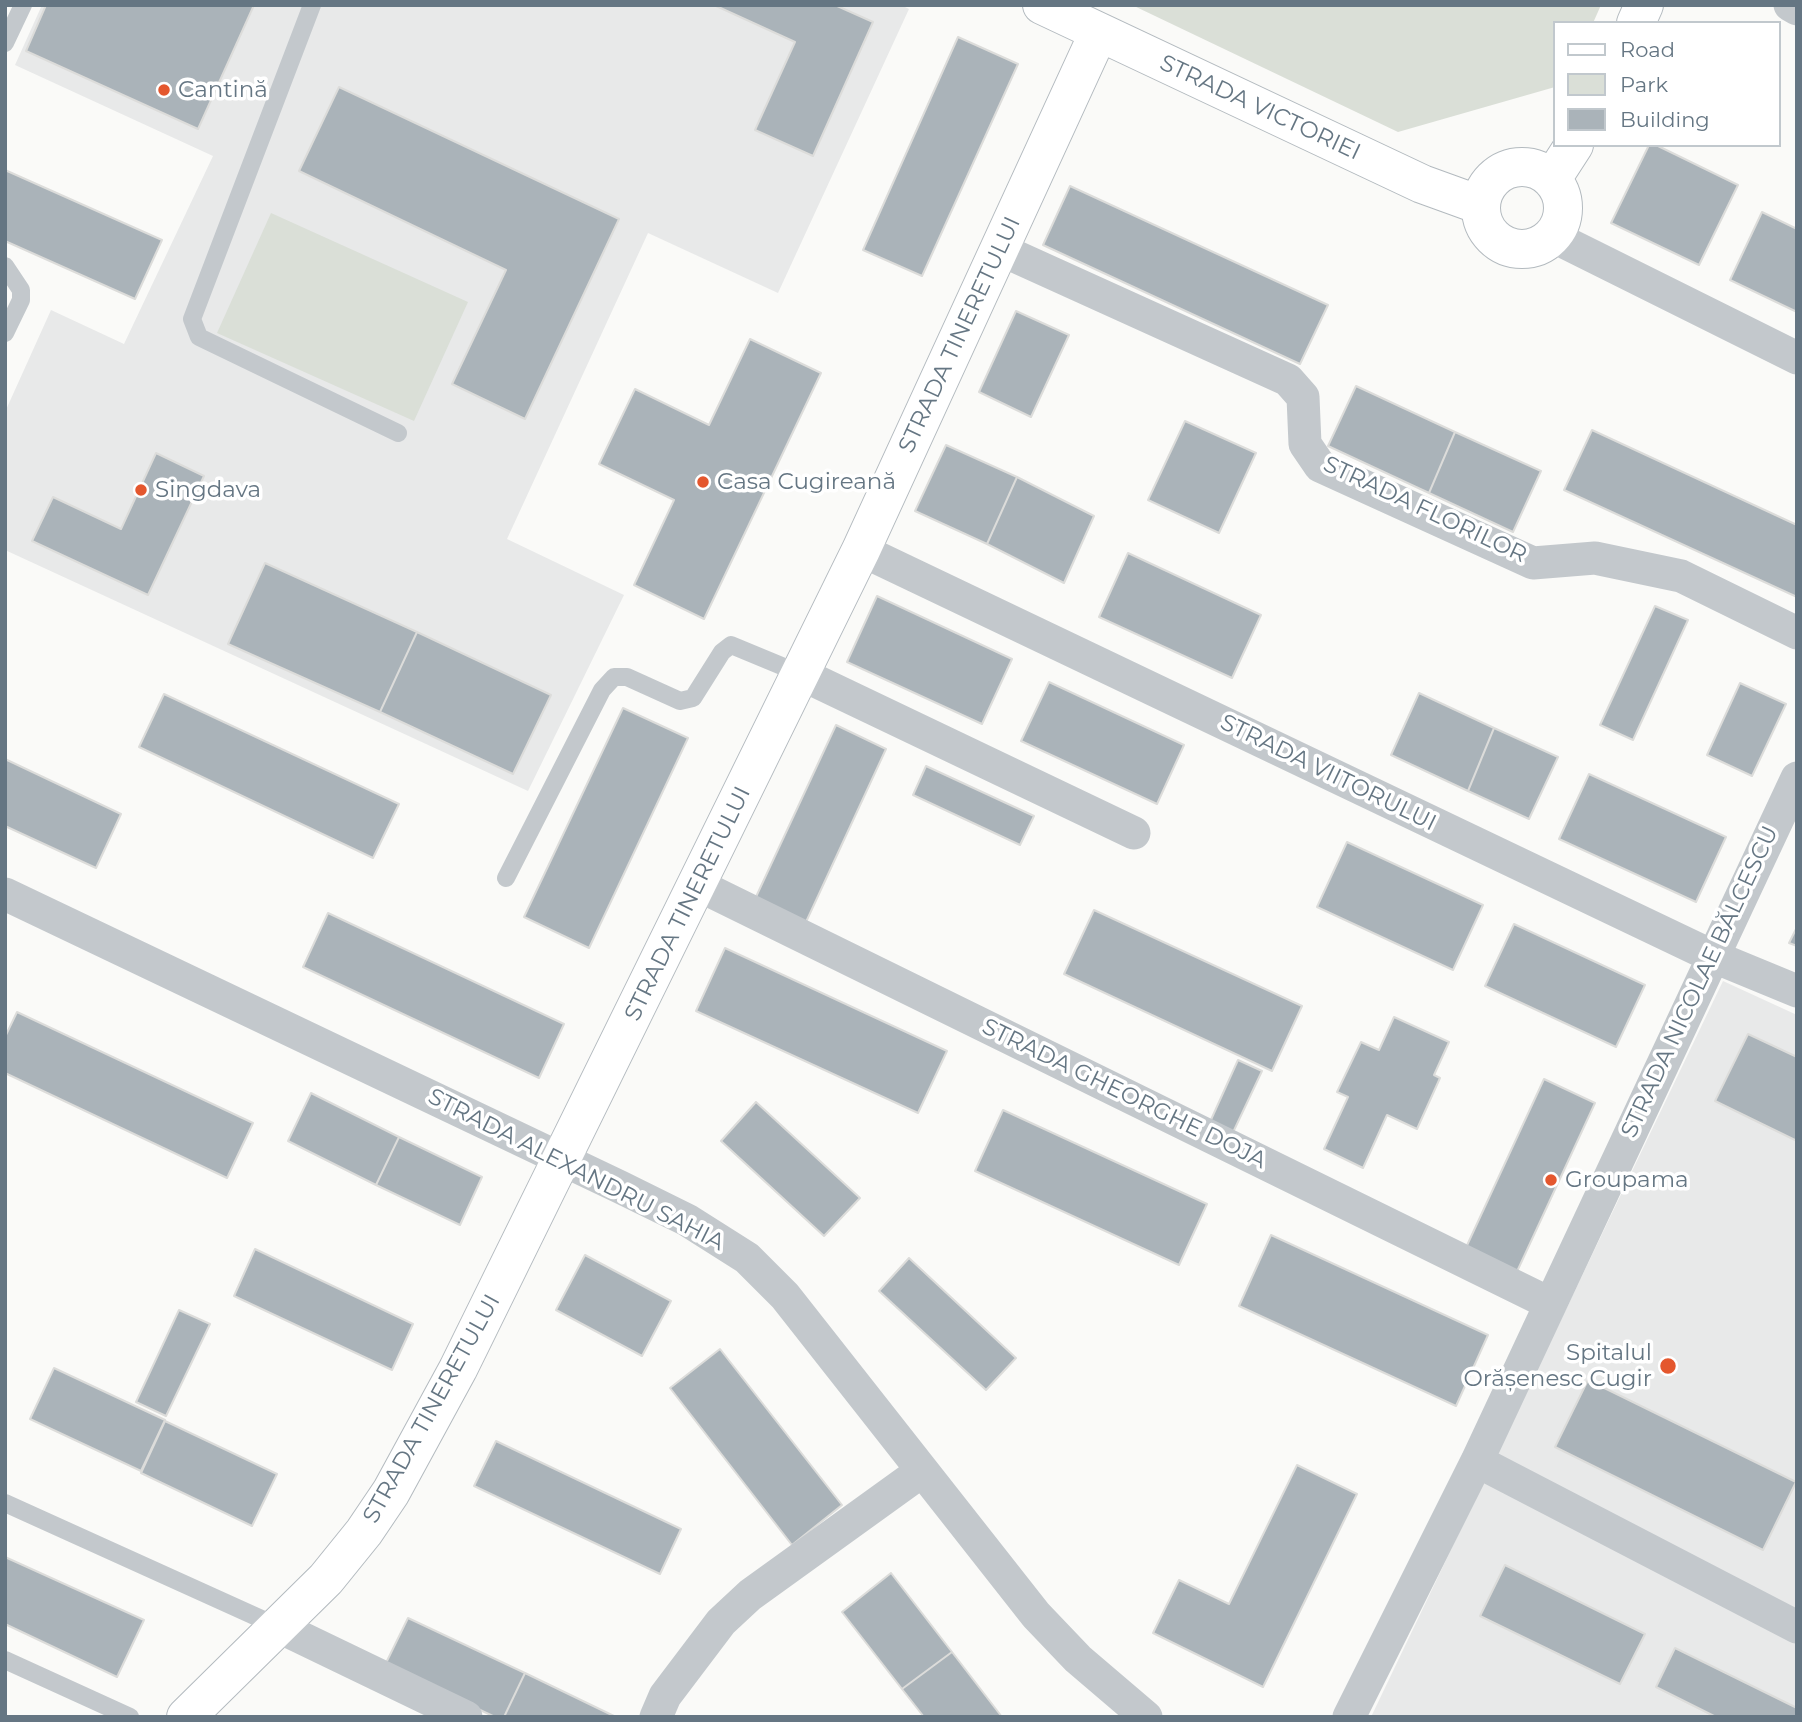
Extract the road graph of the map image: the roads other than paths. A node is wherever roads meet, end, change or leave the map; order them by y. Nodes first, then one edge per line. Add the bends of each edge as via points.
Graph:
1 (23, 5) edge
2 (312, 5) edge
3 (1042, 5) edge
4 (1644, 5) edge
5 (1790, 5) edge
6 (1797, 9) edge
7 (1637, 21) edge
8 (1099, 32) junction
9 (5, 43) edge
10 (1573, 147) edge
11 (1552, 179) junction
12 (1480, 205) junction
13 (1552, 236) junction
14 (999, 249) junction
15 (5, 266) edge
16 (5, 333) edge
17 (1797, 358) edge
18 (398, 433) dead end
19 (861, 550) junction
20 (1797, 633) edge
21 (801, 674) junction
22 (1797, 778) edge
23 (1134, 833) dead end
24 (506, 878) dead end
25 (698, 886) junction
26 (5, 894) edge
27 (1712, 956) junction
28 (1797, 991) edge
29 (562, 1160) junction
30 (1549, 1303) junction
31 (1477, 1461) junction
32 (922, 1471) junction
33 (5, 1503) edge
34 (279, 1627) junction
35 (1797, 1627) edge
36 (5, 1660) edge
37 (130, 1717) edge
38 (186, 1717) edge
39 (466, 1717) edge
40 (656, 1717) edge
41 (1146, 1717) edge
42 (1349, 1717) edge

1 - 9 lane
2 - 18 lane via 191,319 199,337
3 - 8 street, STRADA VICTORIEI
4 - 7 street
5 - 6 street
8 - 12 street, STRADA VICTORIEI via 1422,184
8 - 14 street, STRADA TINERETULUI
10 - 11 street
11 - 12 street via 1541,171 1514,167 1491,180
11 - 13 street via 1563,201
12 - 13 street via 1486,229 1505,246 1530,248
13 - 17 street
14 - 19 street, STRADA TINERETULUI
14 - 20 street, STRADA FLORILOR via 1288,380 1303,397 1305,444 1320,466 1532,563 1595,558 1670,573
15 - 16 lane via 16,277 21,300
19 - 21 street, STRADA TINERETULUI
19 - 27 street, STRADA VIITORULUI
21 - 23 street
21 - 24 lane via 731,645 693,698 680,701 627,677 614,677 602,690
21 - 25 street, STRADA TINERETULUI
22 - 27 street, STRADA NICOLAE BĂLCESCU
25 - 29 street, STRADA TINERETULUI
25 - 30 street, STRADA GHEORGHE DOJA
26 - 29 street, STRADA ALEXANDRU SAHIA
27 - 28 street, STRADA VIITORULUI
27 - 30 street, STRADA NICOLAE BĂLCESCU
29 - 32 street, STRADA ALEXANDRU SAHIA via 687,1220 747,1258 785,1296
29 - 34 street, STRADA TINERETULUI via 391,1492 326,1579
30 - 31 street, STRADA NICOLAE BĂLCESCU
31 - 35 street
31 - 42 street, STRADA NICOLAE BĂLCESCU
32 - 40 street via 750,1595 721,1622 665,1696
32 - 41 street, STRADA ALEXANDRU SAHIA via 1036,1615
33 - 34 lane
34 - 38 street, STRADA TINERETULUI
34 - 39 street
36 - 37 lane

